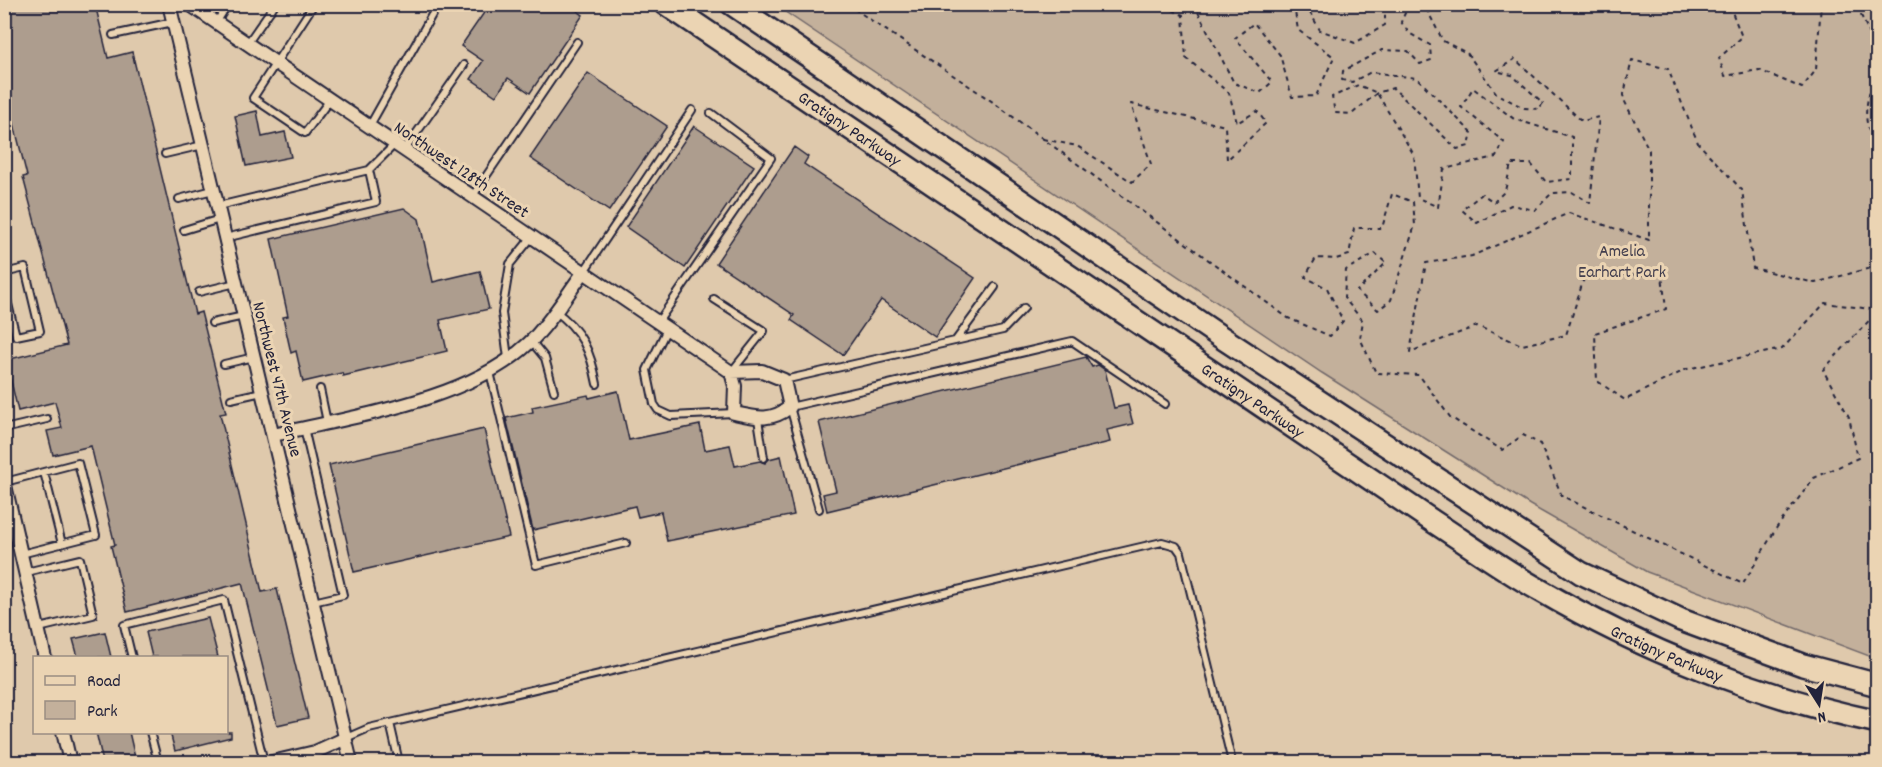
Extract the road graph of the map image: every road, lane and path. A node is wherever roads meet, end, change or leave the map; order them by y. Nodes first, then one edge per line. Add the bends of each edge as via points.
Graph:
1 (169, 4) edge
2 (189, 4) edge
3 (228, 4) edge
4 (275, 4) edge
5 (314, 4) edge
6 (438, 4) edge
7 (666, 4) edge
8 (732, 4) edge
9 (847, 4) edge
10 (1160, 4) edge
11 (1194, 4) edge
12 (1303, 4) edge
13 (1384, 4) edge
14 (1409, 4) edge
15 (1424, 4) edge
16 (1718, 4) edge
17 (1821, 4) edge
18 (1839, 4) edge
19 (173, 22) junction
20 (215, 23) junction
21 (113, 35) dead end
22 (577, 42) dead end
23 (246, 45) junction
24 (1878, 51) edge
25 (274, 63) junction
26 (464, 65) dead end
27 (1878, 66) edge
28 (1377, 93) junction
29 (328, 101) junction
30 (692, 110) dead end
31 (711, 114) dead end
32 (369, 128) junction
33 (1041, 139) junction
34 (1878, 143) edge
35 (203, 145) junction
36 (399, 148) junction
37 (165, 154) dead end
38 (369, 170) junction
39 (214, 190) junction
40 (472, 198) junction
41 (180, 199) dead end
42 (218, 206) junction
43 (221, 219) junction
44 (184, 230) dead end
45 (225, 238) junction
46 (531, 238) junction
47 (1878, 266) edge
48 (4, 273) edge
49 (583, 273) junction
50 (236, 283) junction
51 (995, 287) dead end
52 (4, 288) edge
53 (199, 292) dead end
54 (714, 298) dead end
55 (1024, 308) dead end
56 (554, 310) junction
57 (1878, 311) edge
58 (244, 316) junction
59 (212, 323) dead end
60 (663, 326) junction
61 (956, 340) junction
62 (531, 341) junction
63 (254, 357) junction
64 (508, 360) junction
65 (224, 364) dead end
66 (490, 372) junction
67 (731, 372) junction
68 (784, 380) junction
69 (597, 384) dead end
70 (320, 389) dead end
71 (554, 391) dead end
72 (263, 392) junction
73 (231, 399) dead end
74 (1165, 404) dead end
75 (790, 407) junction
76 (734, 413) junction
77 (47, 419) dead end
78 (758, 419) junction
79 (327, 422) junction
80 (304, 428) junction
81 (4, 429) edge
82 (273, 435) junction
83 (764, 458) dead end
84 (44, 472) junction
85 (5, 481) edge
86 (819, 509) dead end
87 (626, 543) dead end
88 (62, 544) junction
89 (21, 554) junction
90 (26, 573) junction
91 (313, 602) junction
92 (39, 628) junction
93 (45, 656) edge
94 (132, 656) edge
95 (1878, 685) edge
96 (1878, 722) edge
97 (390, 723) junction
98 (63, 734) edge
99 (151, 734) edge
100 (346, 738) junction
101 (70, 762) edge
102 (158, 762) edge
103 (264, 762) edge
104 (272, 762) edge
105 (351, 762) edge
106 (399, 762) edge
107 (1232, 762) edge

1 - 19 street, Northwest 47th Avenue
2 - 20 street, Northwest 128th Street
3 - 20 lane
4 - 23 lane
5 - 25 lane
6 - 32 lane
7 - 96 highway, Gratigny Parkway via 1538,589 1632,638 1728,679
8 - 95 highway, Gratigny Parkway via 1221,337 1581,573 1681,620 1803,665
9 - 33 path
10 - 33 path via 1183,15 1186,58 1229,93 1237,123 1257,111 1266,123 1227,160 1225,126 1131,104 1151,164 1132,182 1077,146
11 - 12 path via 1234,83 1260,93 1272,81 1235,38 1254,24 1280,56 1292,97 1316,96 1334,57 1298,30 1294,6
12 - 13 path via 1320,30 1355,43 1385,26
14 - 28 path via 1401,22 1409,33 1430,45 1431,60 1420,64 1408,51 1382,50 1343,71 1342,80 1352,82 1371,72 1417,78 1472,133 1469,146 1457,149 1393,88
15 - 28 path via 1443,40 1467,53 1497,94 1524,108 1539,109 1543,103 1512,75 1496,71 1515,59 1582,121 1599,117 1590,202 1572,192 1552,193 1534,210 1511,205 1476,223 1462,210 1482,194 1494,202 1505,191 1511,164 1531,164 1546,182 1572,179 1572,138 1514,119 1473,88 1461,107 1504,141 1496,157 1444,169 1438,207 1418,198 1414,154
16 - 17 path via 1732,12 1742,37 1719,58 1725,76 1759,70 1802,88 1816,70
18 - 24 path via 1857,7
19 - 21 lane
19 - 35 street, Northwest 47th Avenue
20 - 23 street, Northwest 128th Street
22 - 40 lane
23 - 25 street, Northwest 128th Street
25 - 29 street, Northwest 128th Street
25 - 29 lane via 253,98 305,133
26 - 36 lane
27 - 34 path via 1865,109
28 - 28 path via 1352,114 1335,113 1332,98 1358,85
29 - 32 street, Northwest 128th Street
30 - 49 lane
31 - 60 lane via 771,158
32 - 36 street, Northwest 128th Street
33 - 57 path via 1288,318 1330,336 1342,321 1327,288 1305,277 1316,258 1349,255 1354,228 1382,228 1392,194 1413,202 1415,225 1391,300 1378,310 1357,291 1386,263 1375,253 1346,270 1344,298 1363,321 1360,338 1376,373 1419,375 1450,417 1502,450 1523,435 1540,444 1562,496 1743,584 1777,527 1814,478 1858,458 1849,417 1823,370
35 - 37 lane
35 - 39 street, Northwest 47th Avenue
36 - 38 lane
36 - 40 street, Northwest 128th Street
38 - 42 lane
38 - 45 lane via 376,202
39 - 41 lane
39 - 42 street, Northwest 47th Avenue
40 - 46 street, Northwest 128th Street
42 - 43 street, Northwest 47th Avenue
43 - 44 lane
43 - 45 street, Northwest 47th Avenue
45 - 50 street, Northwest 47th Avenue
46 - 49 street, Northwest 128th Street
46 - 64 lane via 510,264 502,313
47 - 57 path via 1815,283 1753,268 1742,190 1698,143 1668,69 1632,60 1623,98 1649,150 1649,240 1569,213 1472,256 1425,263 1410,352 1477,326 1522,345 1566,335 1585,275 1662,275 1666,309 1595,333 1597,381 1625,400 1687,369 1782,349 1825,303
48 - 52 lane via 25,268 40,330 16,336
49 - 56 street
49 - 60 street, Northwest 128th Street
50 - 53 lane
50 - 58 street, Northwest 47th Avenue
51 - 61 lane
54 - 67 lane via 764,331
55 - 61 lane via 1003,330
56 - 62 street
56 - 69 lane via 572,323 585,342
58 - 59 lane
58 - 63 street, Northwest 47th Avenue
60 - 67 street, Northwest 128th Street
60 - 76 lane via 647,370 658,410 671,416
61 - 68 lane
62 - 64 street
62 - 71 lane via 545,358
63 - 65 lane
63 - 72 street, Northwest 47th Avenue
64 - 66 street
66 - 79 street via 444,393
66 - 87 lane via 536,565
67 - 68 street via 762,371
67 - 76 street
68 - 75 street
70 - 79 lane
72 - 73 lane
72 - 82 street, Northwest 47th Avenue
74 - 75 lane via 1072,341
75 - 78 street via 771,418
75 - 86 lane
76 - 78 street
77 - 81 lane
78 - 83 lane
79 - 80 street
80 - 82 street
80 - 91 lane via 343,595
82 - 91 street, Northwest 47th Avenue
84 - 85 lane
84 - 88 lane
84 - 88 lane via 78,463 81,474 96,535
85 - 89 street
88 - 89 lane
89 - 90 street
90 - 92 street
90 - 92 lane via 80,559 93,615
91 - 100 street, Northwest 47th Avenue
92 - 93 street
94 - 103 lane via 124,625 224,600
97 - 100 lane
97 - 106 lane
97 - 107 lane via 1165,542 1181,553
98 - 101 street
99 - 102 lane
100 - 104 street via 315,752
100 - 105 street, Northwest 47th Avenue

